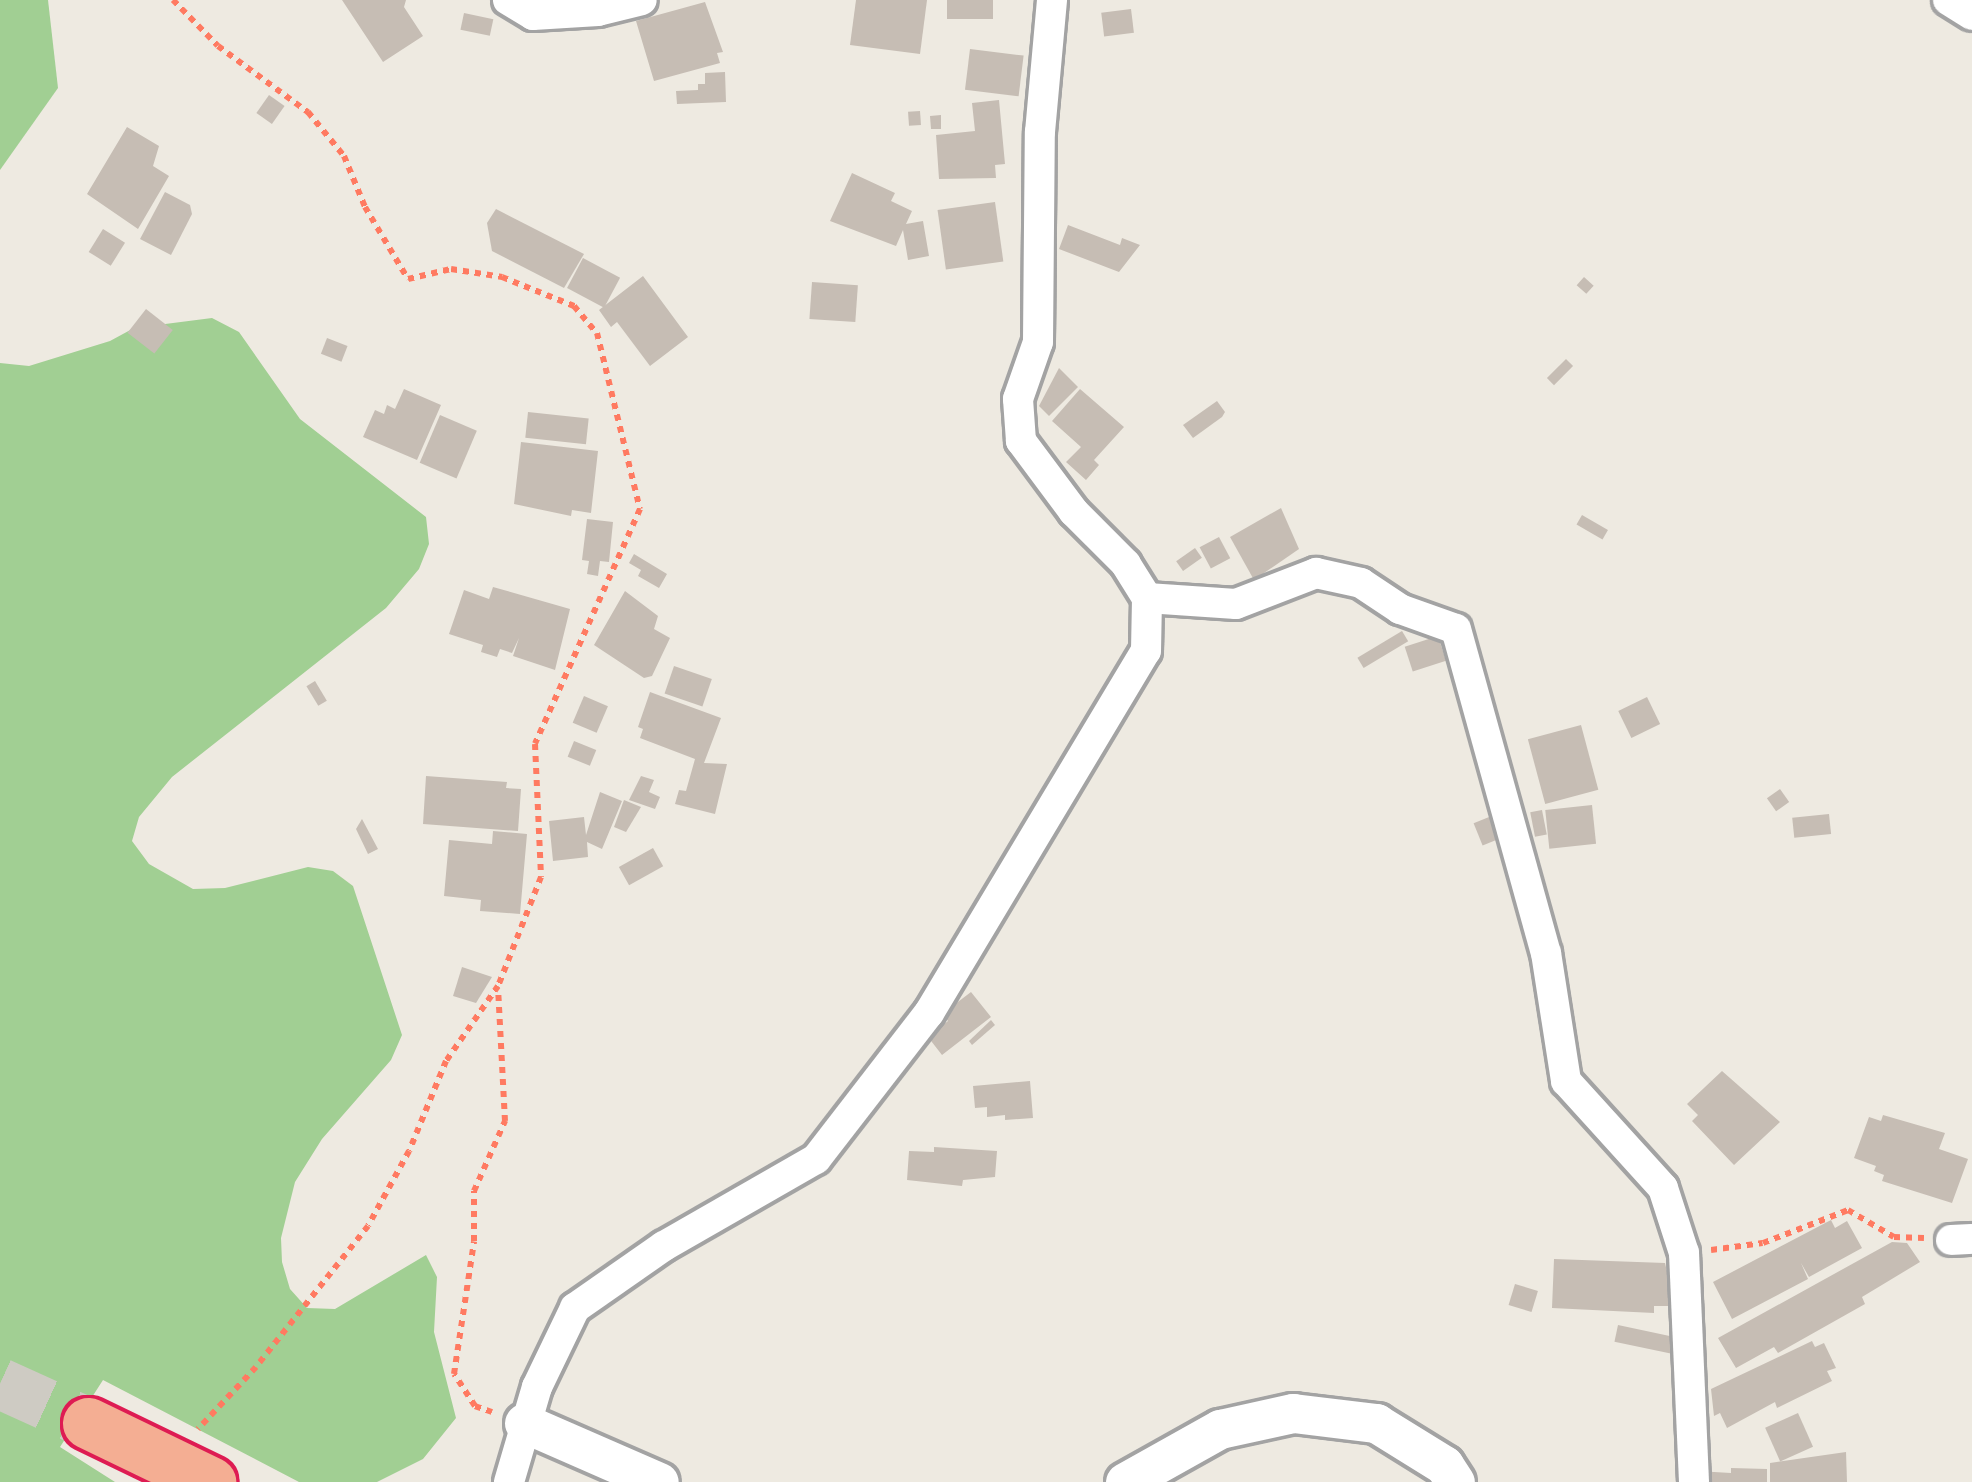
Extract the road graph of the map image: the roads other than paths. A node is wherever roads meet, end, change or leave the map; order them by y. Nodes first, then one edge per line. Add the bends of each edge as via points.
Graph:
1 (508, 0) edge
2 (642, 0) edge
3 (1052, 0) edge
4 (1948, 0) edge
5 (1972, 16) edge
6 (1147, 598) junction
7 (88, 1423) tunnel mouth
8 (524, 1423) junction
9 (201, 1459) edge
10 (508, 1482) edge
11 (658, 1482) edge
12 (1125, 1482) edge
13 (1455, 1482) edge
14 (1694, 1482) edge

1 - 2 street via 533,15
3 - 6 street via 1040,132 1038,342 1018,399 1021,441
4 - 5 street
6 - 8 street via 1146,651 928,1013 816,1159 575,1308
6 - 14 street via 1236,604 1316,573 1361,583 1400,609 1456,629 1546,953 1566,1081 1663,1188 1684,1253
7 - 9 highway, bridge
8 - 10 street
8 - 11 street
12 - 13 street via 1220,1429 1294,1413 1376,1423 1444,1465

